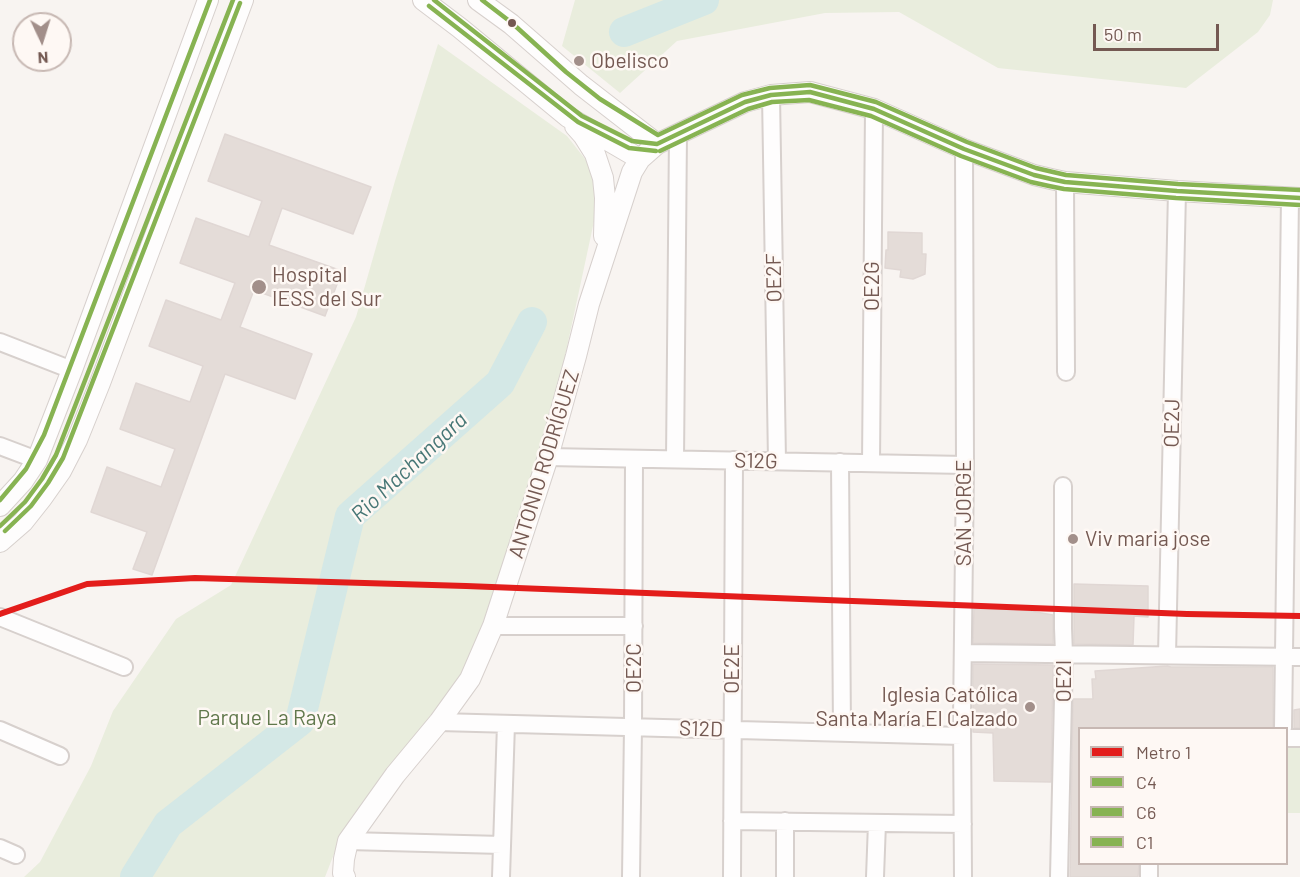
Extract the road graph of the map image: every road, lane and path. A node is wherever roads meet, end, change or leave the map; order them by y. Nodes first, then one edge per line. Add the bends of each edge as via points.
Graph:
1 (208, 0) edge
2 (243, 0) edge
3 (423, 0) edge
4 (478, 0) edge
5 (771, 95) junction
6 (874, 109) junction
7 (568, 117) junction
8 (678, 134) junction
9 (657, 144) junction
10 (964, 149) junction
11 (640, 159) junction
12 (1065, 182) junction
13 (1177, 191) junction
14 (1295, 198) edge
15 (603, 256) junction
16 (0, 342) edge
17 (72, 370) junction
18 (1066, 372) dead end
19 (0, 446) edge
20 (548, 457) junction
21 (634, 459) junction
22 (675, 459) junction
23 (37, 460) junction
24 (734, 460) junction
25 (777, 461) junction
26 (840, 462) junction
27 (871, 463) junction
28 (965, 465) junction
29 (1063, 486) dead end
30 (0, 506) edge
31 (1293, 512) edge
32 (0, 542) edge
33 (0, 617) edge
34 (493, 626) junction
35 (634, 626) junction
36 (963, 653) junction
37 (1064, 654) junction
38 (1167, 655) junction
39 (1292, 657) edge
40 (124, 666) dead end
41 (439, 722) junction
42 (507, 724) junction
43 (633, 727) junction
44 (1284, 727) edge
45 (0, 730) edge
46 (732, 730) junction
47 (842, 731) junction
48 (962, 735) junction
49 (1071, 736) edge
50 (60, 756) dead end
51 (732, 821) junction
52 (785, 821) junction
53 (877, 823) junction
54 (963, 824) junction
55 (348, 841) junction
56 (502, 844) junction
57 (0, 848) edge
58 (16, 855) dead end
59 (345, 877) edge
60 (501, 877) edge
61 (631, 877) edge
62 (732, 877) edge
63 (785, 877) edge
64 (875, 877) edge
65 (963, 877) edge
66 (1059, 877) edge

1 - 17 street
2 - 32 street via 77,440 42,498
3 - 7 street
4 - 9 street
5 - 6 street, ANTONIO RODRÍGUEZ via 810,92
5 - 8 street, ANTONIO RODRÍGUEZ via 745,102
5 - 25 street, OE2F
6 - 10 street, ANTONIO RODRÍGUEZ
6 - 27 street, OE2G
7 - 11 street
7 - 15 street, ANTONIO RODRÍGUEZ via 595,154 603,178
8 - 9 street, ANTONIO RODRÍGUEZ
8 - 22 street
9 - 11 street, ANTONIO RODRÍGUEZ
10 - 12 street, ANTONIO RODRÍGUEZ
10 - 28 street, SAN JORGE
11 - 15 street, ANTONIO RODRÍGUEZ
12 - 13 street, ANTONIO RODRÍGUEZ
12 - 18 street
13 - 14 street, ANTONIO RODRÍGUEZ
13 - 38 street, OE2J
14 - 31 street
15 - 20 street, ANTONIO RODRÍGUEZ
16 - 17 street
17 - 23 street
19 - 23 street
20 - 21 street, S12G
20 - 34 street, ANTONIO RODRÍGUEZ
21 - 22 street, S12G
21 - 35 street, OE2C
22 - 24 street, S12G
23 - 30 street
24 - 25 street, S12G
24 - 46 street, OE2E
25 - 26 street, S12G
26 - 27 street, S12G
26 - 47 street
27 - 28 street, S12G
28 - 36 street, SAN JORGE
29 - 37 street, OE2I
31 - 39 street
33 - 40 street
34 - 35 street
34 - 41 street, ANTONIO RODRÍGUEZ via 470,679
35 - 43 street, OE2C
36 - 37 street
36 - 48 street, SAN JORGE
37 - 38 street
37 - 49 street, OE2I
38 - 39 street
39 - 44 street
41 - 42 street, S12D
41 - 55 street, ANTONIO RODRÍGUEZ
42 - 43 street, S12D
42 - 56 street
43 - 46 street, S12D
43 - 61 street, OE2C
45 - 50 street
46 - 47 street, S12D
46 - 51 street, OE2E
47 - 48 street, S12D
48 - 54 street, SAN JORGE
49 - 66 street, OE2I
51 - 52 street
51 - 62 street, OE2E
52 - 53 street
52 - 63 street
53 - 54 street
53 - 64 street
54 - 65 street, SAN JORGE
55 - 56 street
55 - 59 street, ANTONIO RODRÍGUEZ
56 - 60 street
57 - 58 street

